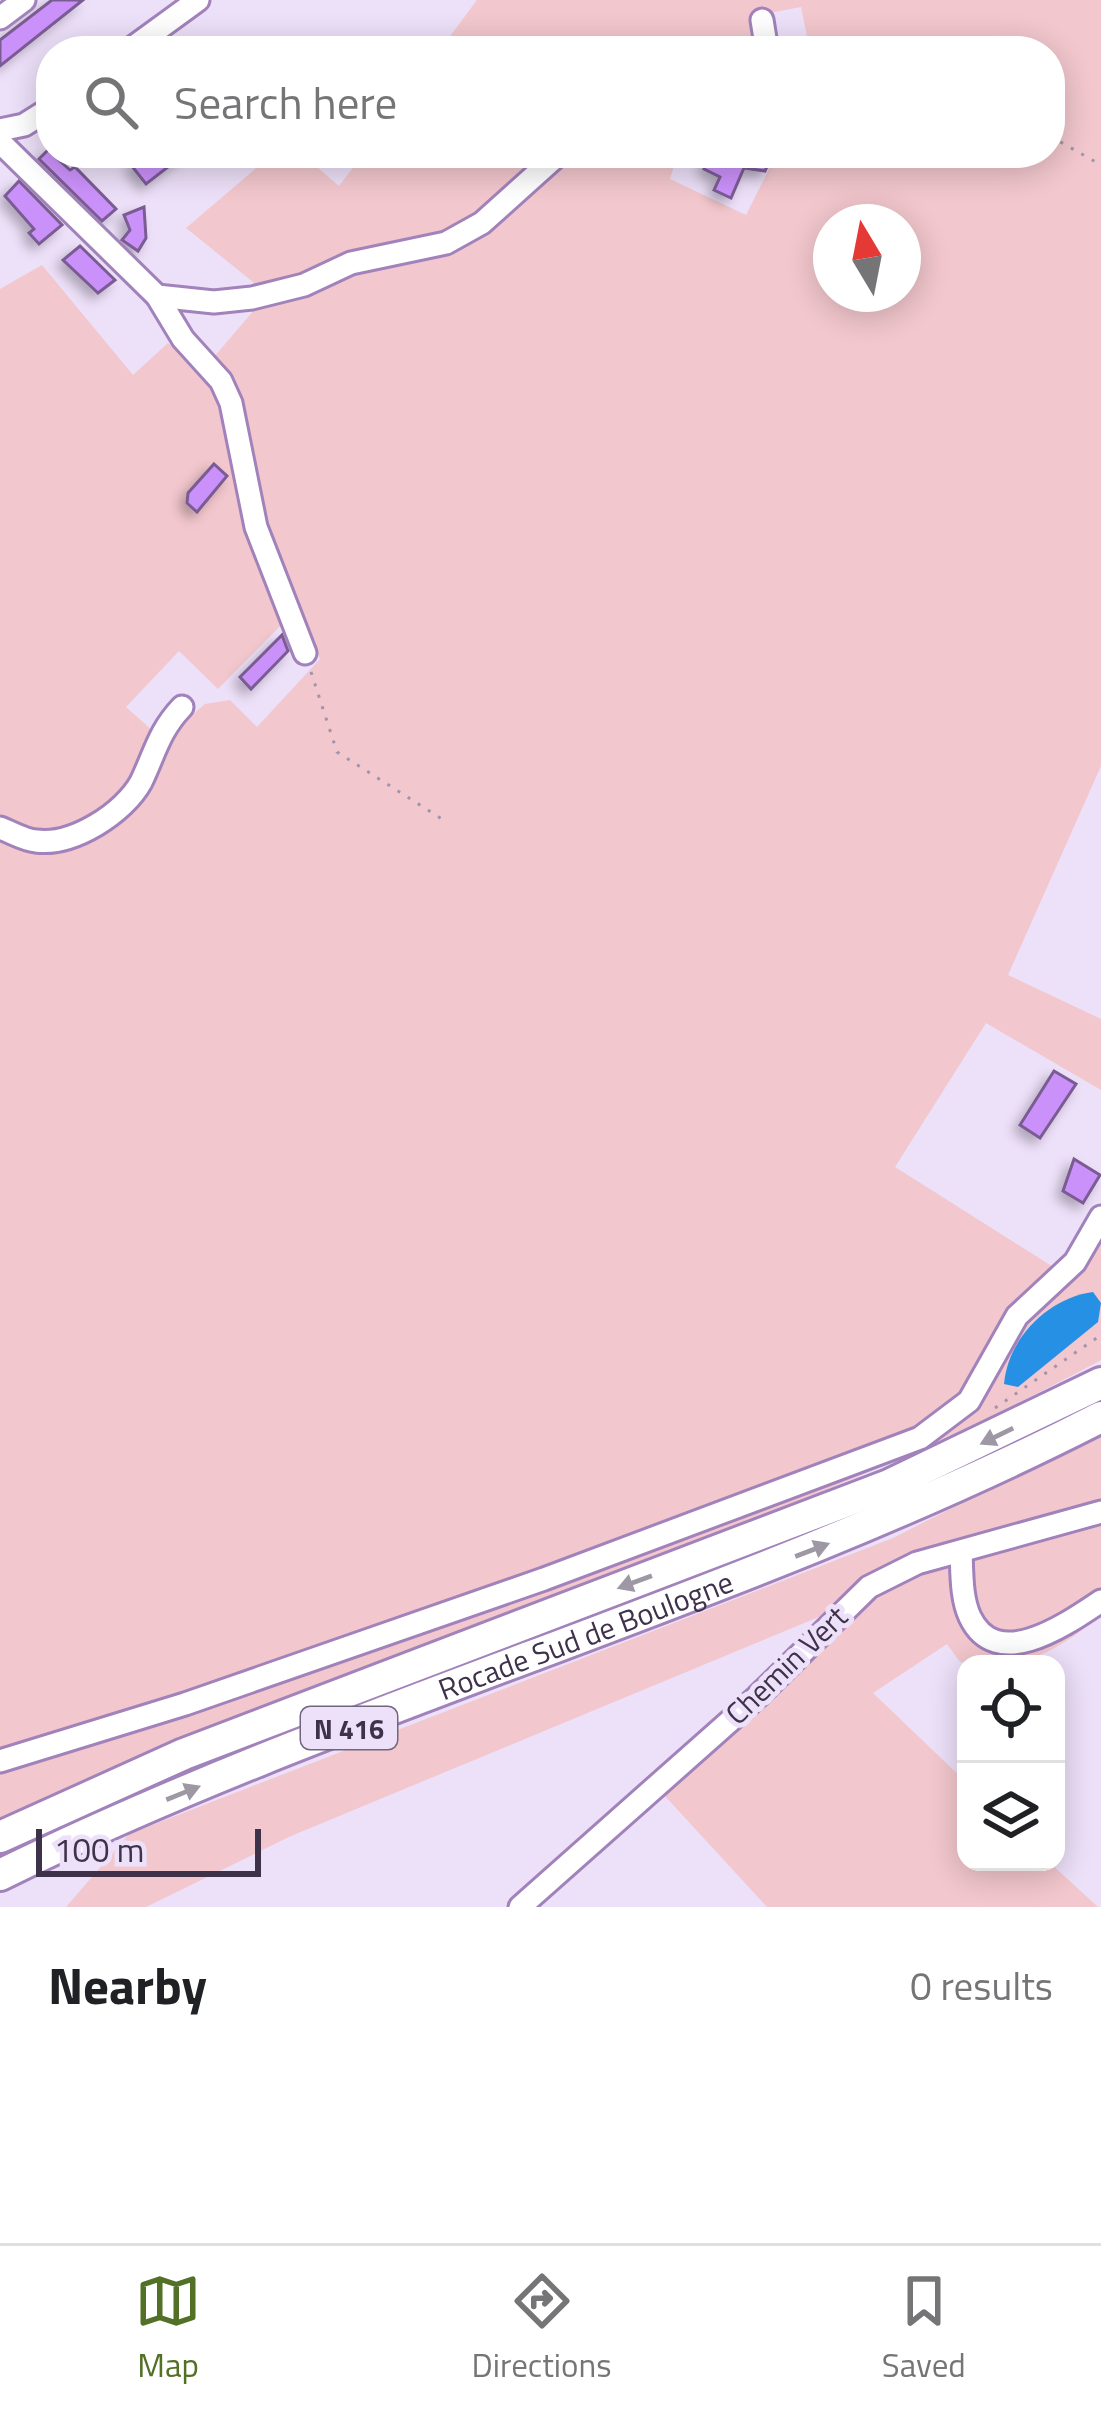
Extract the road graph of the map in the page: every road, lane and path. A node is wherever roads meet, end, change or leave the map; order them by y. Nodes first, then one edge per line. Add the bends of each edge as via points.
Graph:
1 (24, 0) edge
2 (199, 0) edge
3 (0, 18) edge
4 (762, 20) dead end
5 (149, 36) edge
6 (765, 36) edge
7 (36, 117) edge
8 (0, 130) edge
9 (0, 142) edge
10 (1065, 145) edge
11 (1101, 165) edge
12 (543, 168) edge
13 (158, 296) junction
14 (305, 653) joint
15 (182, 707) dead end
16 (445, 821) dead end
17 (0, 828) edge
18 (1101, 1217) edge
19 (1101, 1335) edge
20 (1101, 1383) edge
21 (984, 1414) dead end
22 (1101, 1417) edge
23 (1101, 1513) edge
24 (961, 1552) junction
25 (1101, 1601) edge
26 (0, 1761) edge
27 (0, 1837) edge
28 (0, 1875) edge
29 (520, 1907) edge

1 - 3 street
2 - 5 street
4 - 6 street
7 - 8 street
9 - 13 street
10 - 11 path
12 - 13 street via 482,223 446,243 351,263 252,298
13 - 14 street via 232,403 256,527
14 - 16 path via 338,752
15 - 17 street via 153,745 140,782 111,815 54,840 35,842
18 - 26 street via 1075,1262 1017,1316 968,1401 920,1438 544,1580
19 - 21 path
20 -> 27 highway, Rocade Sud de Boulogne / N 416 via 889,1485 184,1754
28 -> 22 highway, Rocade Sud de Boulogne / N 416 via 203,1784 834,1542
23 - 24 street, Chemin Vert
24 - 25 street via 968,1615 999,1641 1044,1636
24 - 29 street, Chemin Vert via 900,1569 856,1596 757,1697

